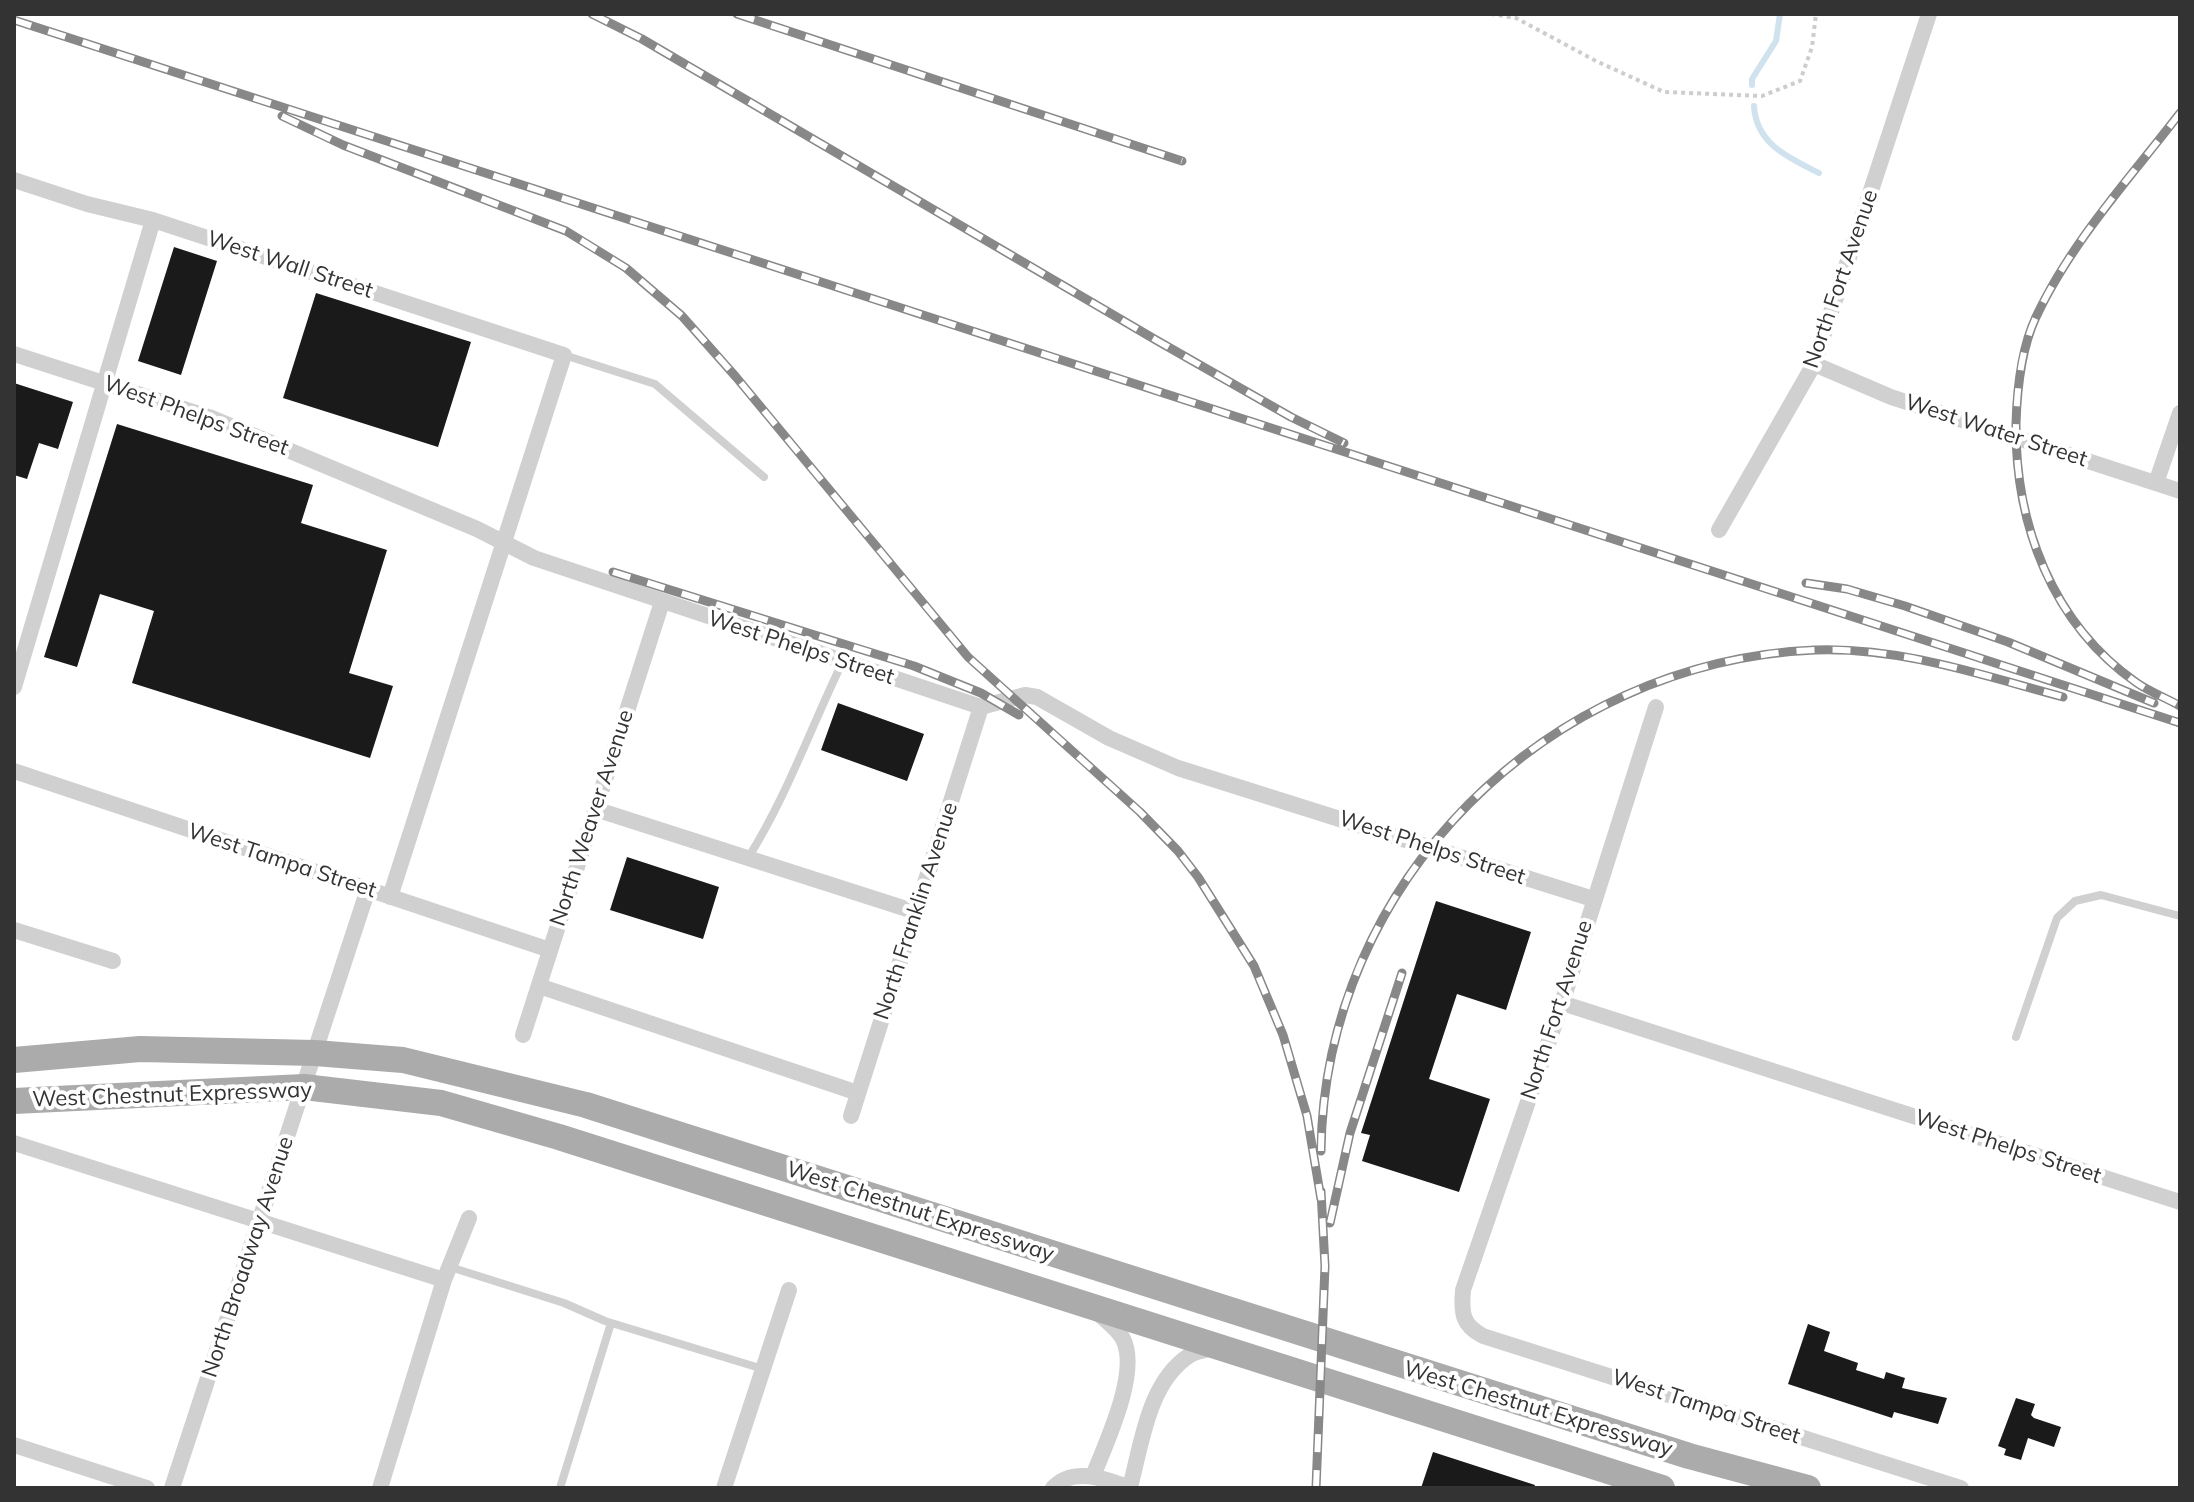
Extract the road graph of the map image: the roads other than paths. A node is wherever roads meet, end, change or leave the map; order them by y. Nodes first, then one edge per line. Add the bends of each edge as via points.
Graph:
1 (1929, 14) edge
2 (14, 180) edge
3 (153, 220) junction
4 (14, 354) edge
5 (564, 355) junction
6 (1814, 364) junction
7 (103, 382) junction
8 (2180, 413) edge
9 (764, 477) dead end
10 (2156, 483) junction
11 (2180, 491) edge
12 (1719, 530) dead end
13 (503, 542) junction
14 (662, 602) junction
15 (843, 661) junction
16 (14, 687) edge
17 (981, 707) junction
18 (1656, 707) dead end
19 (14, 771) edge
20 (595, 809) junction
21 (748, 858) junction
22 (368, 889) junction
23 (390, 897) junction
24 (1593, 899) junction
25 (916, 912) junction
26 (2180, 916) edge
27 (14, 930) edge
28 (550, 950) junction
29 (113, 961) dead end
30 (539, 986) junction
31 (1562, 1003) junction
32 (523, 1035) dead end
33 (2016, 1037) dead end
34 (315, 1053) junction
35 (14, 1060) edge
36 (304, 1087) junction
37 (858, 1093) junction
38 (14, 1101) edge
39 (851, 1116) dead end
40 (14, 1143) edge
41 (2180, 1202) edge
42 (469, 1218) dead end
43 (260, 1222) junction
44 (447, 1274) junction
45 (789, 1290) dead end
46 (1091, 1305) junction
47 (1463, 1313) joint
48 (611, 1323) junction
49 (1220, 1346) junction
50 (763, 1369) junction
51 (14, 1445) edge
52 (1093, 1476) junction
53 (147, 1488) edge
54 (172, 1488) edge
55 (380, 1488) edge
56 (560, 1488) edge
57 (724, 1488) edge
58 (1053, 1488) edge
59 (1130, 1488) edge
60 (1662, 1488) edge
61 (1808, 1488) edge
62 (1961, 1488) edge

1 - 6 street, North Fort Avenue
2 - 3 street, West Wall Street
3 - 5 street, West Wall Street
3 - 7 street
4 - 7 street, West Phelps Street
5 - 9 lane via 655,384
5 - 13 street
6 - 10 street, West Water Street via 1891,397
6 - 12 street, North Fort Avenue
7 - 13 street, West Phelps Street via 222,422
7 - 16 street
8 - 10 street
10 - 11 street, West Water Street
13 - 14 street, West Phelps Street via 534,558
13 - 23 street
14 - 15 street, West Phelps Street
14 - 20 street, North Weaver Avenue
15 - 17 street, West Phelps Street
15 - 21 lane via 792,779
17 - 24 street, West Phelps Street via 1025,695 1037,697 1109,738 1178,768
17 - 25 street, North Franklin Avenue
18 - 24 street, North Fort Avenue
19 - 22 street, West Tampa Street
20 - 21 street
20 - 28 street, North Weaver Avenue
21 - 25 street
22 - 23 street, West Tampa Street
22 - 34 street, North Broadway Avenue
23 - 28 street, West Tampa Street
24 - 31 street, North Fort Avenue
25 - 37 street, North Franklin Avenue
26 - 33 lane via 2101,895 2075,901 2057,918
27 - 29 street
28 - 30 street, North Weaver Avenue
30 - 32 street, North Weaver Avenue
30 - 37 street
31 - 41 street, West Phelps Street
31 - 47 street, North Fort Avenue via 1463,1290
34 - 35 main road, West Chestnut Expressway via 140,1049
34 - 36 street, North Broadway Avenue
34 - 61 main road, West Chestnut Expressway via 403,1060 586,1105 1612,1432
36 - 38 main road, West Chestnut Expressway
36 - 43 street, North Broadway Avenue
36 - 46 main road, West Chestnut Expressway via 441,1103
37 - 39 street, North Franklin Avenue
40 - 43 street
42 - 44 street
43 - 44 street
43 - 54 street, North Broadway Avenue
44 - 48 lane via 564,1303
44 - 55 street
45 - 50 street
46 - 49 main road, West Chestnut Expressway
46 - 52 street via 1123,1339 1127,1364 1125,1391
47 - 62 street, West Tampa Street via 1469,1329 1483,1336
48 - 50 lane
48 - 56 lane
49 - 59 street via 1192,1354 1166,1377
49 - 60 main road, West Chestnut Expressway
50 - 57 street
51 - 53 street
52 - 58 street via 1069,1476
52 - 59 street

